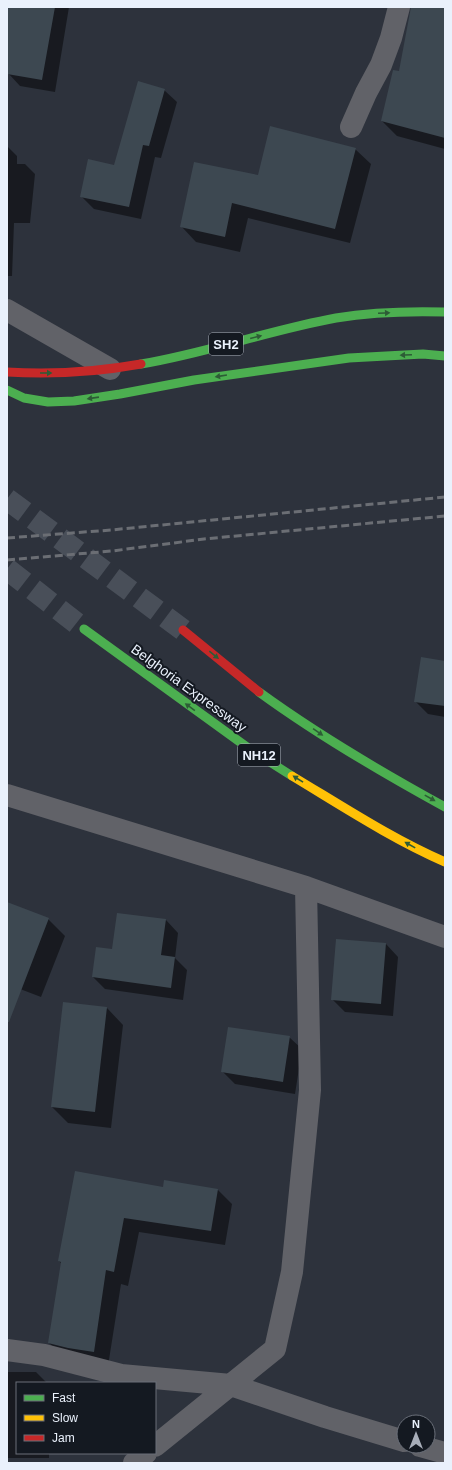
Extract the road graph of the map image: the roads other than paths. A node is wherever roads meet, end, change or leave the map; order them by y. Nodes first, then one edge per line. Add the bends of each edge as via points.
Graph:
1 (399, 7) edge
2 (351, 127) dead end
3 (7, 310) edge
4 (445, 312) edge
5 (445, 356) edge
6 (110, 369) junction
7 (7, 372) edge
8 (7, 390) edge
9 (84, 629) tunnel mouth
10 (183, 630) tunnel mouth
11 (7, 795) edge
12 (445, 807) edge
13 (445, 862) edge
14 (306, 888) junction
15 (445, 937) edge
16 (7, 1350) edge
17 (231, 1384) junction
18 (396, 1439) edge
19 (156, 1445) edge
20 (145, 1454) edge
21 (134, 1463) edge

1 - 2 street via 392,38
3 - 6 street
6 -> 4 main road, SH2 via 189,357 259,336 336,318 410,311
5 -> 8 main road, SH2 via 423,354 349,358 194,376 120,394 74,401 48,402 24,398
7 -> 6 main road, SH2 via 53,373
13 -> 9 main road, Belghoria Expressway / NH12 via 422,852 341,806 251,750
10 -> 12 main road via 250,684 325,736
11 - 14 street
14 - 15 street
14 - 17 street via 310,1090 292,1272 275,1349
16 - 17 street via 44,1355 121,1375
17 - 18 street
17 - 19 street
20 - 21 street

